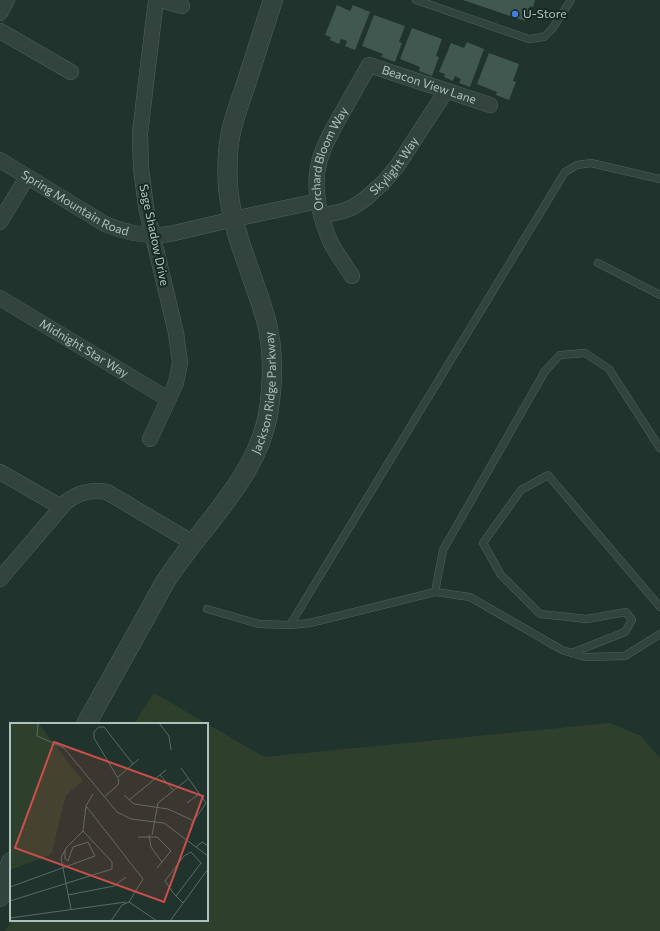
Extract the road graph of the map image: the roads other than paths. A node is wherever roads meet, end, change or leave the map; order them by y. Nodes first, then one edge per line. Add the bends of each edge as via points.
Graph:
1 (7, 0) edge
2 (156, 0) edge
3 (162, 0) edge
4 (273, 0) edge
5 (416, 0) edge
6 (571, 0) edge
7 (182, 6) dead end
8 (0, 14) edge
9 (0, 30) edge
10 (369, 65) joint
11 (71, 72) dead end
12 (446, 91) junction
13 (490, 105) dead end
14 (0, 160) edge
15 (27, 177) junction
16 (660, 179) edge
17 (318, 201) junction
18 (321, 216) junction
19 (234, 219) junction
20 (0, 222) edge
21 (152, 235) junction
22 (598, 263) dead end
23 (352, 276) dead end
24 (660, 295) edge
25 (0, 298) edge
26 (168, 399) junction
27 (150, 439) dead end
28 (660, 448) edge
29 (0, 472) edge
30 (61, 507) junction
31 (193, 543) junction
32 (0, 578) edge
33 (435, 592) junction
34 (660, 607) edge
35 (207, 609) dead end
36 (290, 625) junction
37 (660, 634) edge
38 (572, 653) junction
39 (87, 723) edge
40 (10, 865) edge
41 (0, 897) edge

1 - 8 street
2 - 21 street, Sage Shadow Drive via 140,133 143,187
3 - 7 street
4 - 19 street, Jackson Ridge Parkway via 230,132 228,189
5 - 6 lane via 529,39 544,37
9 - 11 street
10 - 12 street, Beacon View Lane
10 - 17 street, Orchard Bloom Way via 321,153 317,169
12 - 13 street, Beacon View Lane
12 - 18 street, Skylight Way via 384,182 354,207
14 - 15 street, Spring Mountain Road
15 - 20 street
15 - 21 street, Spring Mountain Road via 105,224 124,231
16 - 36 lane via 591,163 577,165 565,172
17 - 18 street, Orchard Bloom Way
17 - 19 street, Spring Mountain Road
18 - 23 street, Orchard Bloom Way via 331,242
19 - 21 street, Spring Mountain Road via 170,234
19 - 31 street, Jackson Ridge Parkway via 266,322 271,348 270,394 261,439 252,460 214,517
21 - 26 street, Sage Shadow Drive via 180,350 179,373
22 - 24 lane
25 - 26 street, Midnight Star Way
26 - 27 street, Sage Shadow Drive
28 - 33 lane via 608,369 585,353 560,355 545,371 443,550
29 - 30 street
30 - 31 street via 81,494 107,492
30 - 32 street
31 - 39 street, Jackson Ridge Parkway via 165,582
33 - 36 lane via 310,623
33 - 38 lane via 470,597 562,650
34 - 38 lane via 548,475 521,490 483,543 501,575 540,614 587,619 626,612 632,620 625,632
35 - 36 lane via 259,624
37 - 38 lane via 624,656 585,657
40 - 41 street

